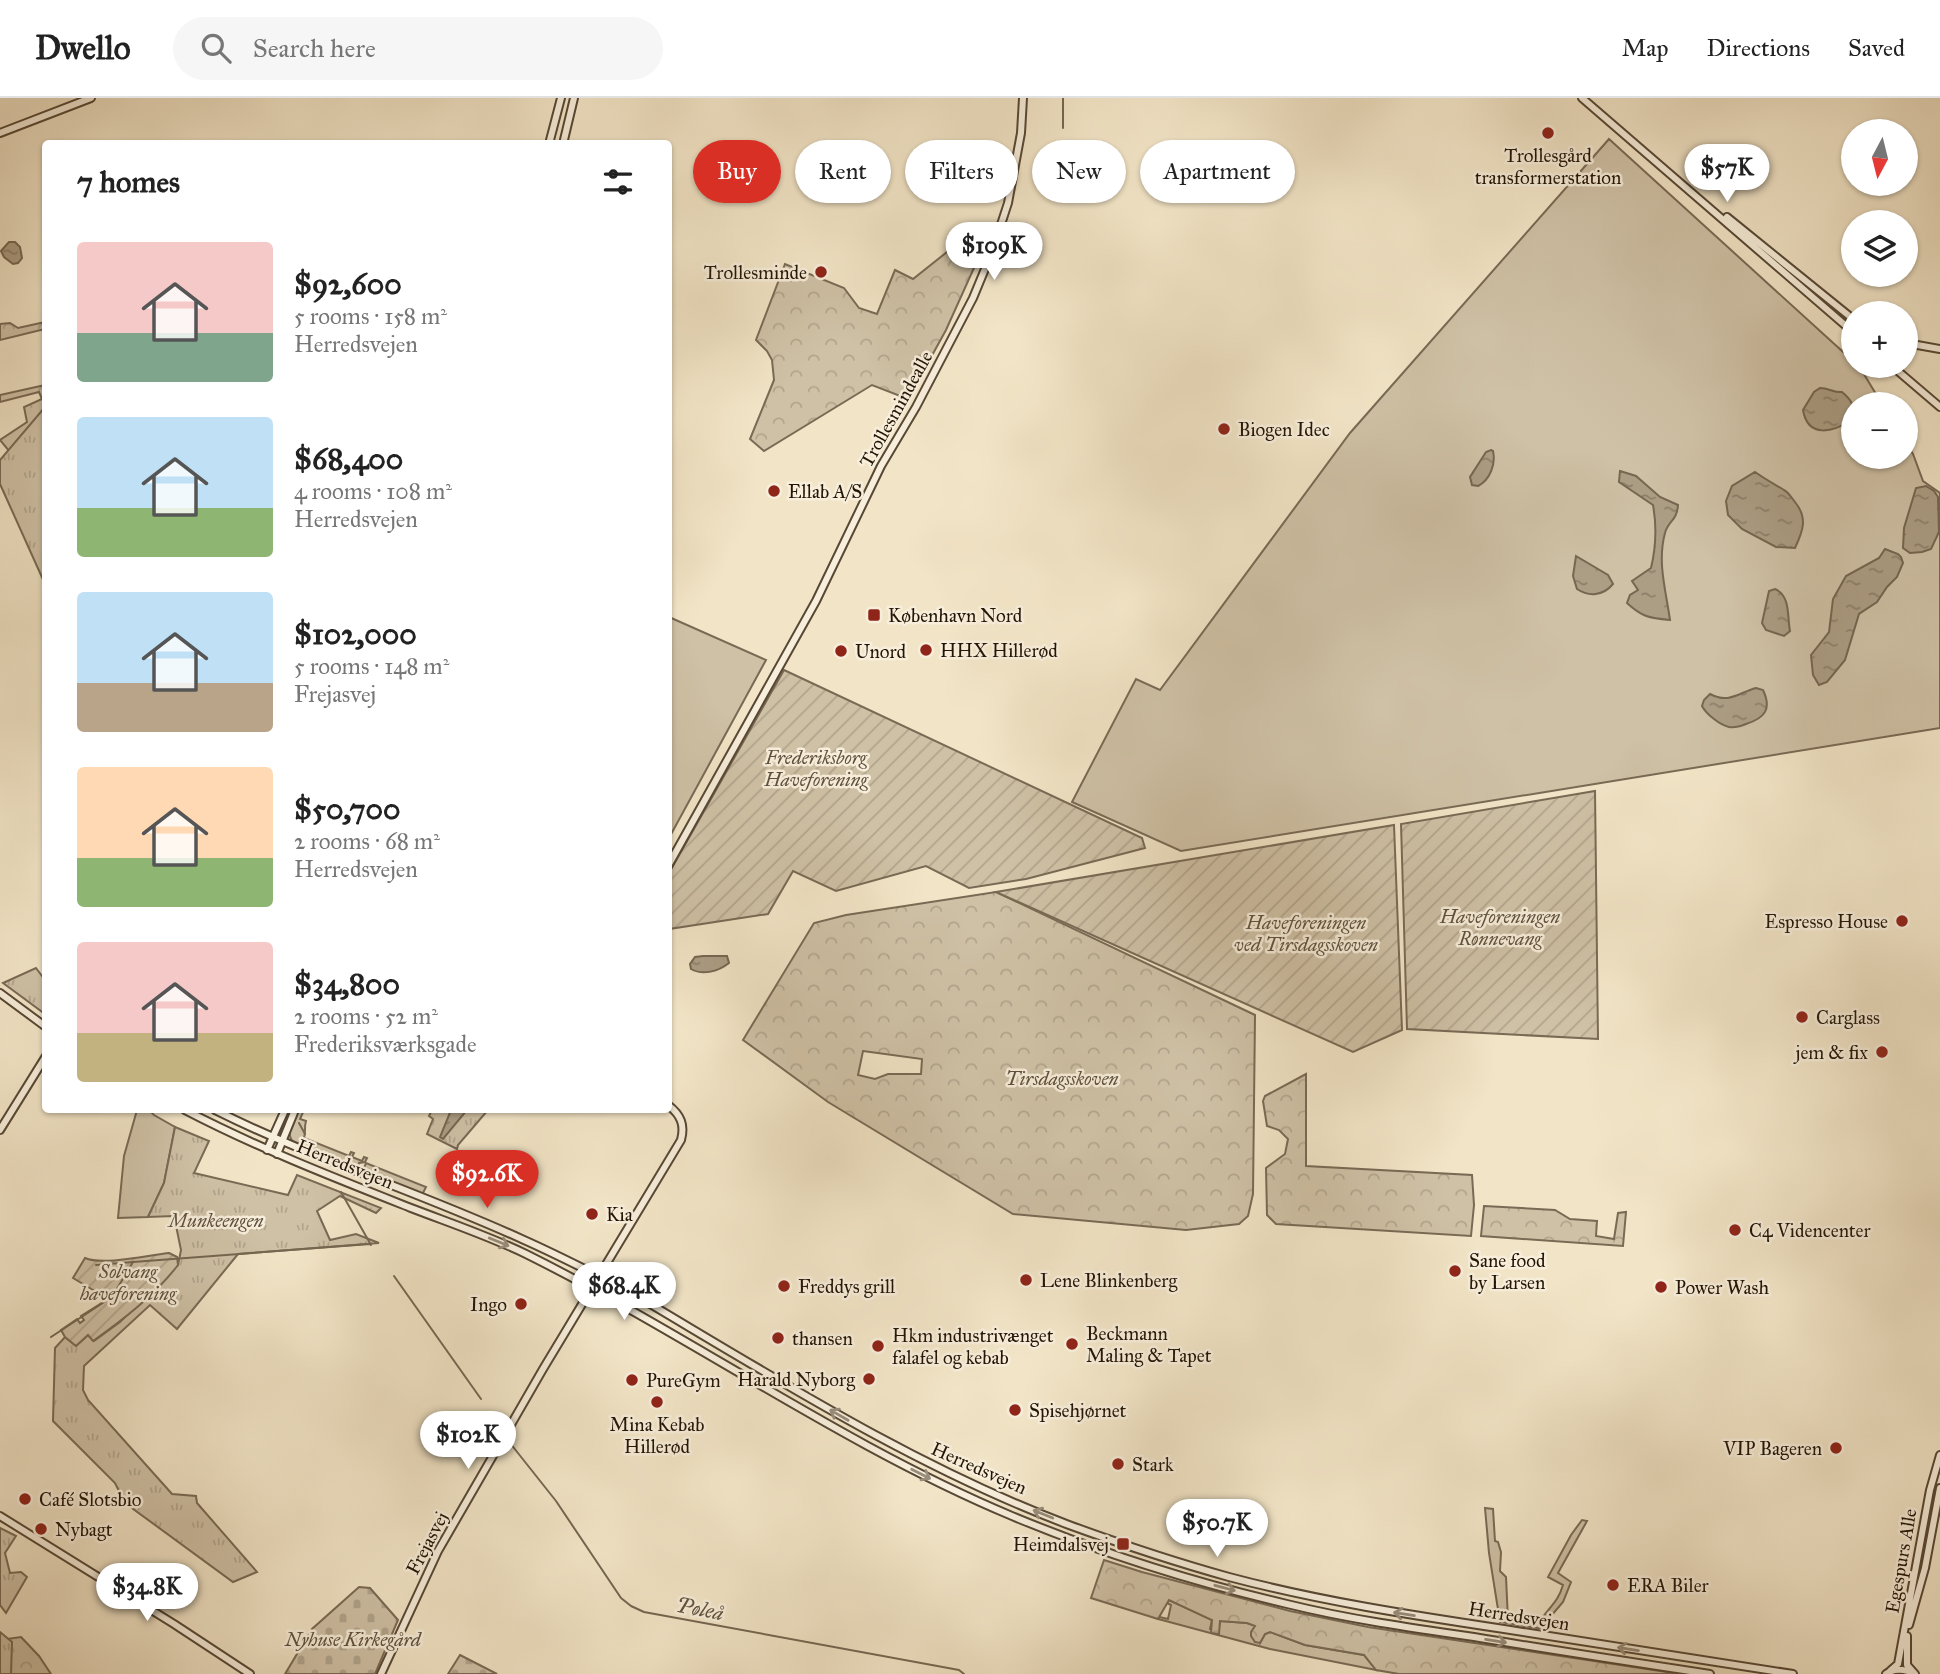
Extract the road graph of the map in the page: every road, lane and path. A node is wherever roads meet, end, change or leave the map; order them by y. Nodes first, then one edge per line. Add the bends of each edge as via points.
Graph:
1 (91, 98) edge
2 (561, 98) edge
3 (574, 98) edge
4 (1023, 98) edge
5 (1582, 98) edge
6 (0, 133) edge
7 (551, 140) edge
8 (564, 140) edge
9 (1700, 199) junction
10 (1841, 309) edge
11 (1841, 322) edge
12 (1918, 345) edge
13 (1940, 349) edge
14 (1906, 378) edge
15 (1940, 407) edge
16 (672, 859) edge
17 (0, 993) edge
18 (42, 1024) edge
19 (42, 1062) edge
20 (672, 1109) edge
21 (191, 1113) edge
22 (221, 1113) edge
23 (284, 1113) edge
24 (294, 1113) edge
25 (0, 1130) edge
26 (272, 1137) junction
27 (282, 1142) junction
28 (267, 1150) junction
29 (277, 1154) junction
30 (599, 1276) junction
31 (592, 1288) junction
32 (1940, 1455) edge
33 (1940, 1488) edge
34 (0, 1516) edge
35 (1888, 1672) edge
36 (250, 1674) edge
37 (381, 1674) edge
38 (1710, 1674) edge
39 (1793, 1674) edge
40 (1915, 1674) edge

1 - 6 street
2 - 7 street
3 - 8 street
4 - 16 street, Trollesmindealle via 1008,203 973,298 881,466 816,601
5 - 9 street
9 - 10 street
9 - 11 street
12 - 13 street
14 - 15 street
17 - 18 street
19 - 25 street
20 - 30 street, Frejasvej via 682,1121 681,1140
21 - 28 street, Herredsvejen
22 - 26 street, Herredsvejen
23 - 26 street
24 - 27 street
26 - 27 street, Herredsvejen
26 - 28 street
27 - 29 street
27 - 30 street, Herredsvejen via 523,1239
28 - 29 street, Herredsvejen
29 -> 31 street, Herredsvejen via 510,1246
30 - 31 street, Frejasvej
39 -> 30 street, Herredsvejen via 1395,1613 1241,1580 1159,1556 999,1497 883,1441
31 - 37 street, Frejasvej via 438,1551
31 -> 38 street, Herredsvejen via 882,1454 1009,1515 1102,1551 1288,1605 1352,1618
32 - 35 street, Egespurs Alle via 1898,1664
33 - 40 street, Egespurs Alle via 1908,1633 1907,1665
34 - 36 street
35 - 40 street

